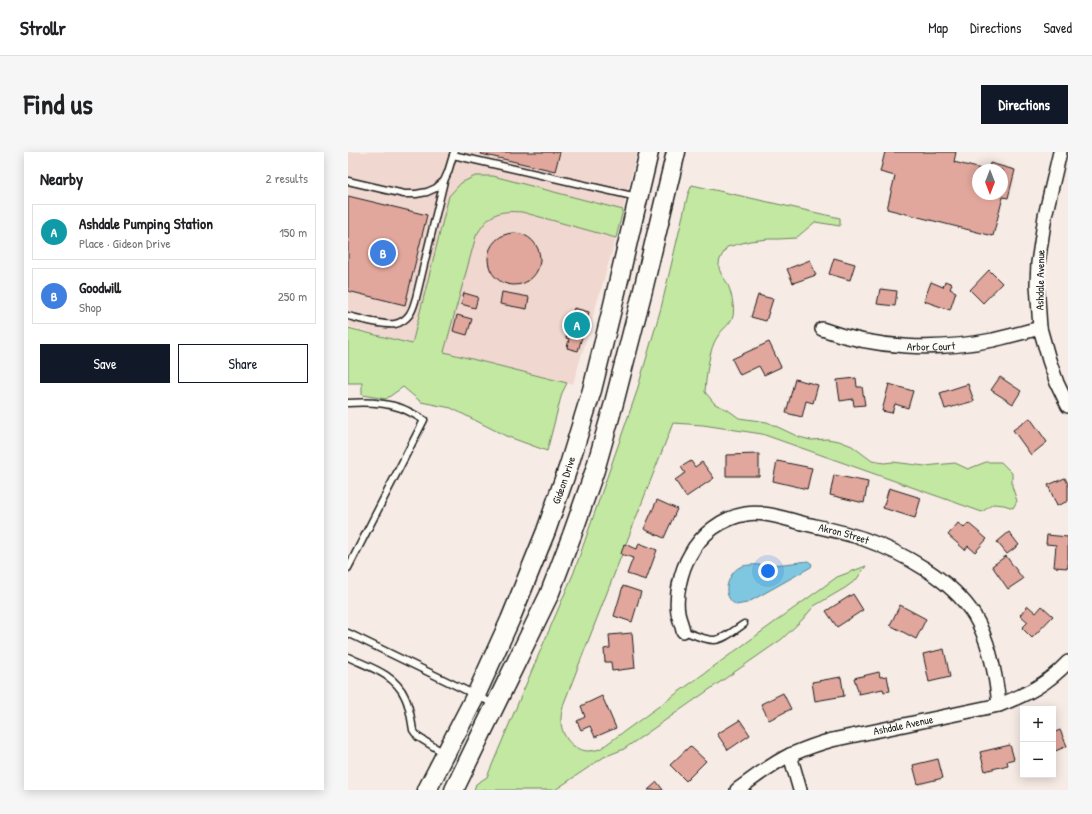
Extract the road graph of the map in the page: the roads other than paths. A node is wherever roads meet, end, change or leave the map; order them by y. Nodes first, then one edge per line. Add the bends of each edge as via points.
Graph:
1 (649, 152) edge
2 (676, 152) edge
3 (1060, 152) edge
4 (453, 154) edge
5 (444, 180) junction
6 (348, 181) edge
7 (638, 197) junction
8 (348, 316) edge
9 (1040, 328) junction
10 (822, 329) dead end
11 (348, 403) edge
12 (1068, 406) edge
13 (348, 568) edge
14 (744, 624) dead end
15 (684, 631) joint
16 (348, 632) edge
17 (348, 657) edge
18 (1068, 662) edge
19 (476, 695) junction
20 (496, 704) junction
21 (999, 705) junction
22 (445, 753) junction
23 (790, 755) junction
24 (427, 790) edge
25 (454, 790) edge
26 (737, 790) edge
27 (800, 790) edge

1 - 7 main road, Gideon Drive
2 - 20 main road via 595,470 549,595
3 - 9 street, Ashdale Avenue via 1045,216 1038,262
4 - 5 lane
4 - 7 lane
5 - 6 lane via 436,188 416,194 404,194
5 - 8 lane via 416,298 409,315 395,324
7 - 19 main road, Gideon Drive via 592,390 569,465 544,538
9 - 10 street, Arbor Court via 992,340 920,346 863,342
9 - 12 street, Ashdale Avenue via 1057,384
11 - 13 lane via 392,405 424,420
14 - 15 lane via 713,640
15 - 21 street, Akron Street via 678,613 678,597 681,578 693,549 701,538 718,524 737,516 764,514 864,539 904,557 938,578 964,602 982,631 994,669
16 - 19 lane
17 - 22 lane via 386,675 396,683 406,698 415,734
18 - 21 street, Ashdale Avenue via 1039,687
19 - 20 lane
19 - 22 main road, Gideon Drive
20 - 25 main road
21 - 23 street, Ashdale Avenue via 832,740
22 - 24 main road, Gideon Drive
23 - 26 street, Ashdale Avenue
23 - 27 street

